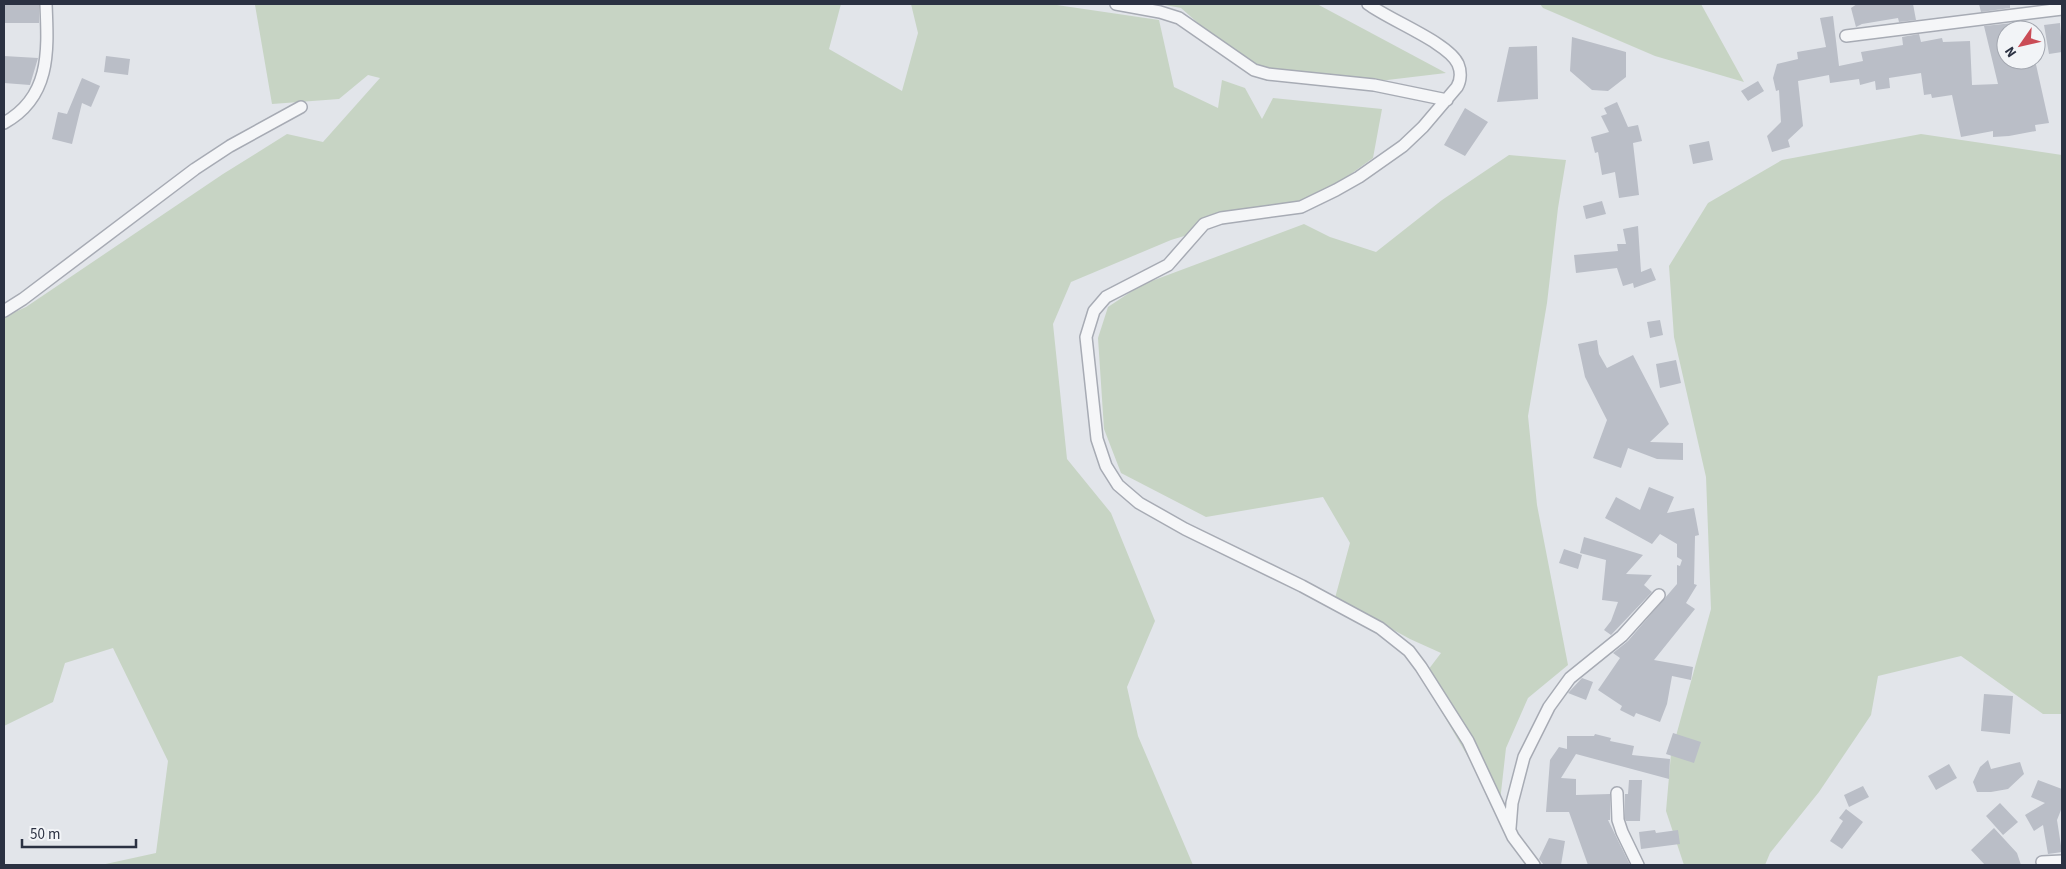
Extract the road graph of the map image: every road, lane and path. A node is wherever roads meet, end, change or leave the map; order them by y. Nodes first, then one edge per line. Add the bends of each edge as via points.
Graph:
1 (46, 4) edge
2 (1116, 4) edge
3 (1368, 4) edge
4 (2062, 9) edge
5 (1846, 36) dead end
6 (1447, 100) junction
7 (301, 107) dead end
8 (4, 123) edge
9 (4, 311) edge
10 (1659, 595) dead end
11 (1617, 793) dead end
12 (1510, 830) junction
13 (2062, 861) edge
14 (2042, 862) dead end
15 (1534, 865) edge
16 (1638, 865) edge

1 - 8 street via 48,43 38,87 25,109
2 - 6 street via 1179,18 1240,62 1261,72 1374,85
3 - 6 street via 1447,50 1458,64 1460,79
4 - 5 street
6 - 12 street via 1403,146 1359,177 1319,199 1301,207 1221,218 1204,224 1168,265 1106,297 1094,310 1086,337 1097,439 1106,466 1118,485 1139,504 1164,518 1302,586 1380,628 1395,640 1421,667 1468,741
7 - 9 street via 202,165
10 - 12 street via 1622,636 1570,678 1549,707 1524,757 1512,803
11 - 16 street via 1618,820
12 - 15 street
13 - 14 street

